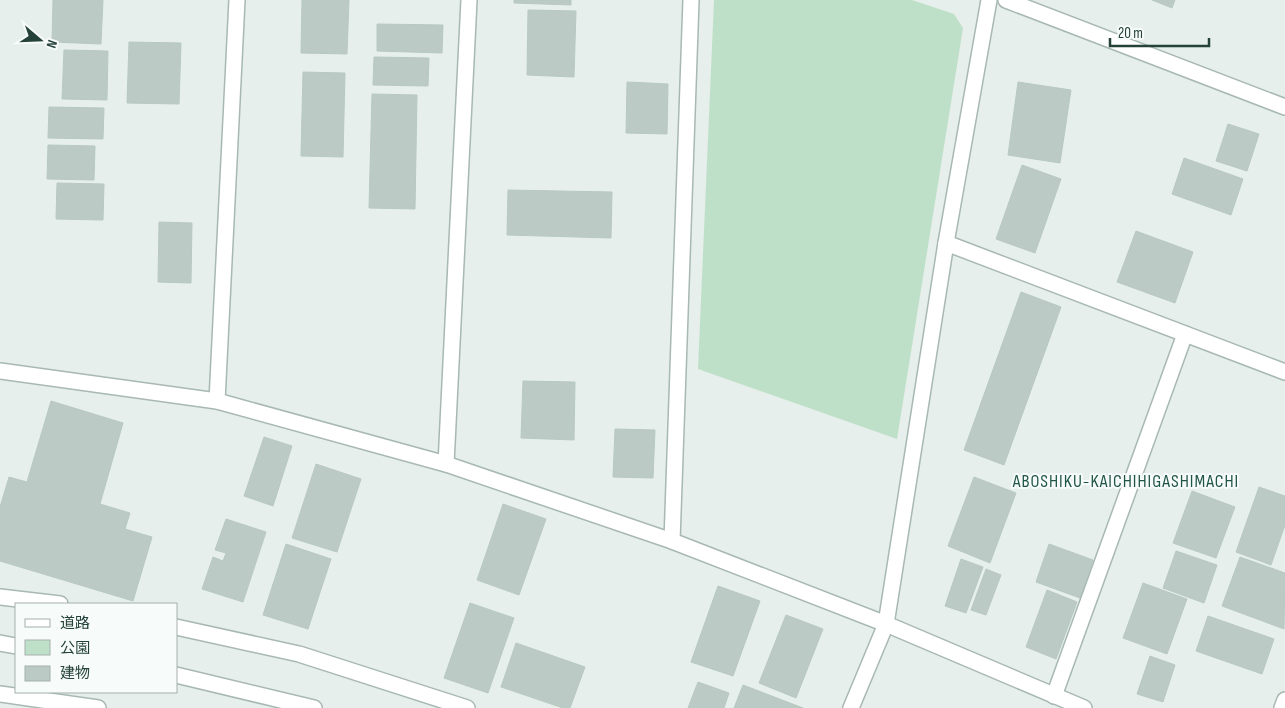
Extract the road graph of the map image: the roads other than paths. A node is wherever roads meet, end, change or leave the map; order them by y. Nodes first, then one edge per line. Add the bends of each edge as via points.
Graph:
1 (237, 0) edge
2 (469, 0) edge
3 (691, 0) edge
4 (989, 0) edge
5 (1006, 0) edge
6 (1285, 107) edge
7 (946, 242) junction
8 (1185, 334) junction
9 (0, 371) edge
10 (1285, 372) edge
11 (217, 401) junction
12 (446, 464) junction
13 (672, 541) junction
14 (0, 597) edge
15 (51, 603) edge
16 (886, 624) junction
17 (178, 627) edge
18 (0, 643) edge
19 (15, 646) edge
20 (178, 675) edge
21 (0, 694) edge
22 (1054, 696) junction
23 (1285, 700) edge
24 (98, 708) edge
25 (314, 708) edge
26 (467, 708) edge
27 (851, 708) edge
28 (1084, 708) edge
29 (1282, 708) edge

1 - 11 street
2 - 12 street
3 - 13 street
4 - 7 street
5 - 6 street
7 - 8 street
7 - 16 street
8 - 10 street
8 - 22 street
9 - 11 street
11 - 12 street
12 - 13 street
13 - 16 street
14 - 15 street
16 - 22 street
16 - 27 street
17 - 26 street via 299,654
18 - 19 street
20 - 25 street
21 - 24 street
22 - 28 street
23 - 29 street

